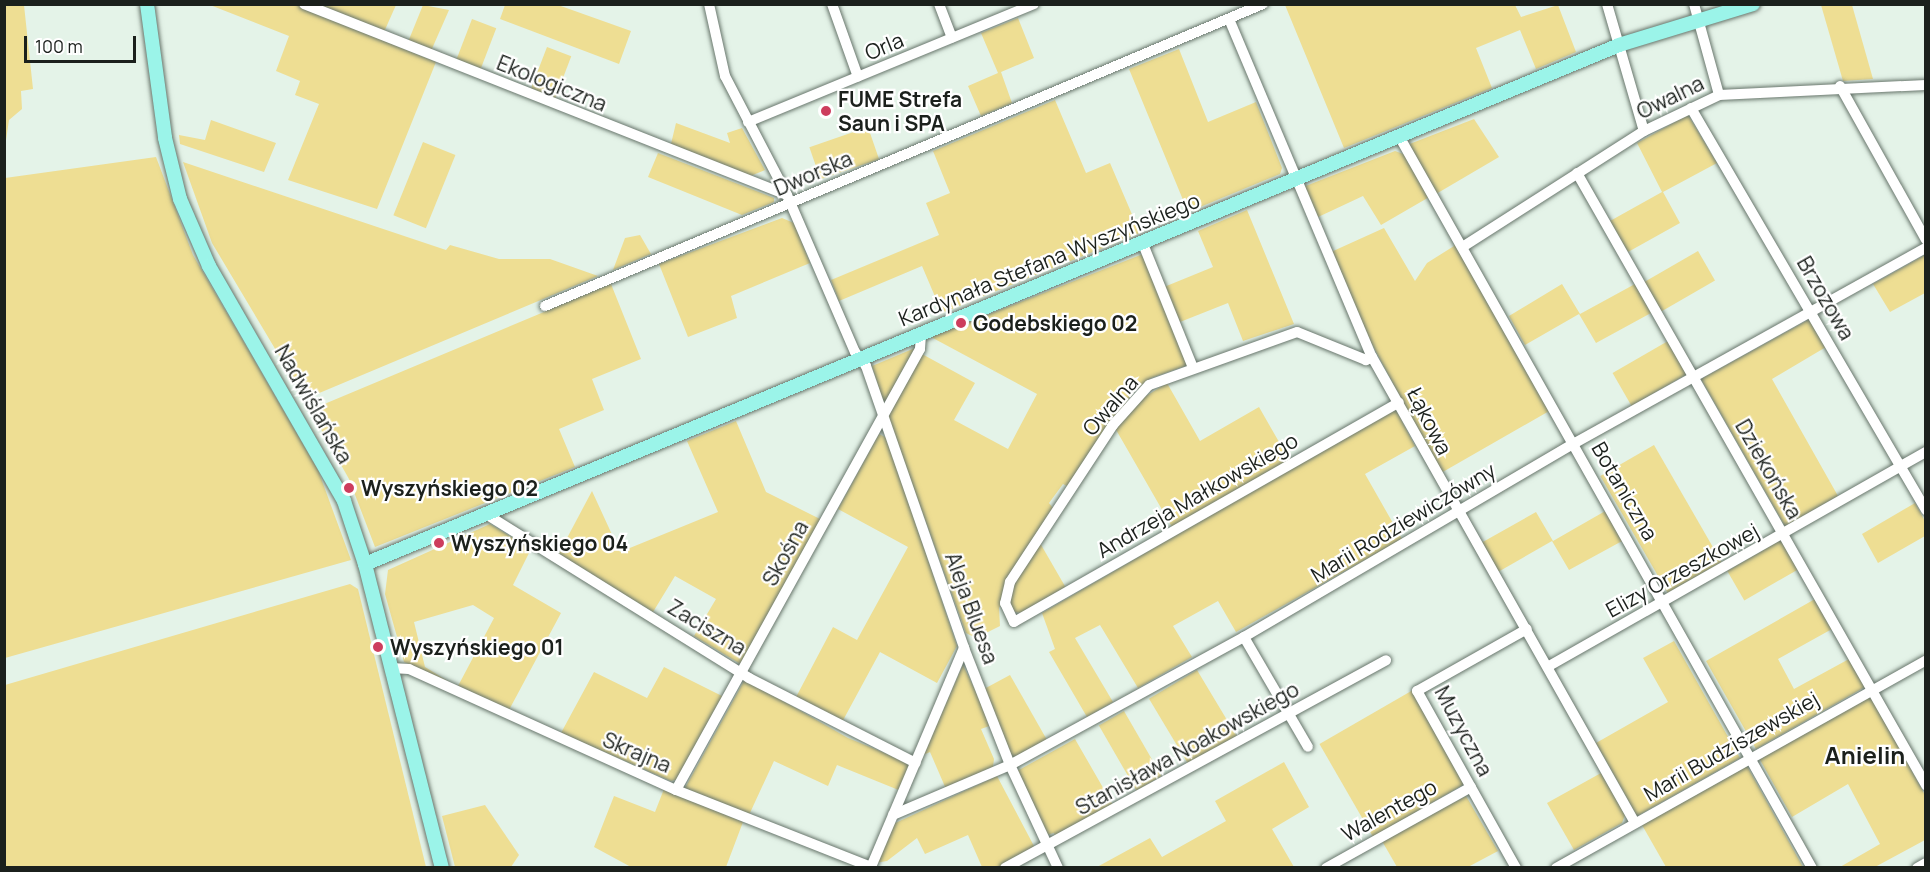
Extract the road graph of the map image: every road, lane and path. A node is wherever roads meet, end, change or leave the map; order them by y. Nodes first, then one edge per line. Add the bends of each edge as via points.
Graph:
1 (147, 4) edge
2 (304, 4) edge
3 (709, 4) edge
4 (832, 4) edge
5 (939, 4) edge
6 (1034, 4) edge
7 (1263, 4) edge
8 (1607, 4) edge
9 (1694, 4) edge
10 (1753, 4) edge
11 (1229, 19) junction
12 (1697, 20) junction
13 (952, 38) junction
14 (1619, 45) junction
15 (858, 77) junction
16 (1926, 85) edge
17 (1840, 86) junction
18 (1719, 95) junction
19 (1691, 108) junction
20 (748, 122) junction
21 (1644, 131) junction
22 (1399, 136) junction
23 (1577, 173) junction
24 (1293, 179) junction
25 (789, 199) junction
26 (1926, 240) edge
27 (1143, 244) junction
28 (1464, 246) junction
29 (1926, 248) edge
30 (545, 306) dead end
31 (1812, 312) junction
32 (921, 333) junction
33 (1372, 357) junction
34 (859, 359) junction
35 (1192, 368) junction
36 (1693, 377) junction
37 (1399, 402) junction
38 (884, 416) junction
39 (1575, 443) junction
40 (1926, 453) edge
41 (1900, 467) junction
42 (1926, 510) edge
43 (484, 513) junction
44 (1459, 514) junction
45 (1784, 535) junction
46 (365, 564) junction
47 (1665, 601) junction
48 (1014, 622) joint
49 (1527, 629) junction
50 (1244, 637) junction
51 (964, 648) junction
52 (1386, 660) dead end
53 (1926, 660) edge
54 (1549, 666) junction
55 (391, 668) junction
56 (743, 671) junction
57 (1871, 690) junction
58 (1290, 713) junction
59 (1308, 747) dead end
60 (1751, 755) junction
61 (916, 763) junction
62 (1010, 765) junction
63 (1926, 785) edge
64 (1471, 787) junction
65 (676, 790) junction
66 (893, 815) junction
67 (1635, 823) junction
68 (1049, 848) junction
69 (1926, 863) edge
70 (442, 867) edge
71 (871, 867) edge
72 (1005, 867) edge
73 (1058, 867) edge
74 (1326, 867) edge
75 (1516, 867) edge
76 (1556, 867) edge
77 (1812, 867) edge
78 (1917, 867) edge

1 - 46 main road, Nadwiślańska via 167,144 189,223 227,298 333,478
2 - 25 street, Ekologiczna
3 - 20 street, Aleja Bluesa via 725,76
4 - 15 street
5 - 13 street
6 - 13 street, Orla
7 - 11 street, Dworska
8 - 14 street
9 - 12 street
10 - 12 main road, Kardynała Stefana Wyszyńskiego
11 - 24 street, Łąkowa
11 - 25 street, Dworska
12 - 14 main road, Kardynała Stefana Wyszyńskiego
12 - 18 street
13 - 15 street, Orla
14 - 21 street
14 - 22 main road, Kardynała Stefana Wyszyńskiego
15 - 20 street, Orla
16 - 17 street, Owalna
17 - 18 street, Owalna
17 - 26 street
18 - 19 street, Owalna
19 - 21 street, Owalna
19 - 31 street, Brzozowa
20 - 25 street, Aleja Bluesa
21 - 23 street, Owalna
22 - 24 main road, Kardynała Stefana Wyszyńskiego
22 - 28 street, Botaniczna
23 - 28 street, Owalna
23 - 36 street, Dziekońska
24 - 27 main road, Kardynała Stefana Wyszyńskiego
24 - 33 street, Łąkowa
25 - 30 street, Dworska
25 - 34 street, Aleja Bluesa
27 - 32 main road, Kardynała Stefana Wyszyńskiego
27 - 35 street
28 - 39 street, Botaniczna
29 - 31 street, Marii Rodziewiczówny
31 - 36 street, Marii Rodziewiczówny
31 - 41 street, Brzozowa
32 - 34 main road, Kardynała Stefana Wyszyńskiego
32 - 38 street, Skośna via 920,349
33 - 35 street, Owalna via 1366,360 1297,332
33 - 37 street, Łąkowa
34 - 38 street, Aleja Bluesa
34 - 43 main road, Kardynała Stefana Wyszyńskiego
35 - 48 street, Owalna via 1149,385 1113,425 1010,582 1005,603
36 - 39 street, Marii Rodziewiczówny
36 - 45 street, Dziekońska
37 - 44 street, Łąkowa
37 - 48 street, Andrzeja Małkowskiego
38 - 51 street, Aleja Bluesa
38 - 56 street, Skośna
39 - 44 street, Marii Rodziewiczówny
39 - 47 street, Botaniczna
40 - 41 street, Elizy Orzeszkowej
41 - 42 street, Brzozowa
41 - 45 street, Elizy Orzeszkowej
43 - 46 main road, Kardynała Stefana Wyszyńskiego
43 - 56 street, Zaciszna
44 - 49 street, Łąkowa
44 - 50 street, Marii Rodziewiczówny
45 - 47 street, Elizy Orzeszkowej
45 - 57 street, Dziekońska
46 - 55 main road, Nadwiślańska
47 - 54 street, Elizy Orzeszkowej
47 - 60 street, Botaniczna
49 - 54 street, Łąkowa
49 - 64 street, Muzyczna via 1417,691
50 - 58 street
50 - 62 street, Marii Rodziewiczówny
51 - 61 street
51 - 62 street, Aleja Bluesa
52 - 58 street, Stanisława Noakowskiego
53 - 57 street, Marii Budziszewskiej
54 - 67 street, Łąkowa
55 - 65 street, Skrajna via 409,669
55 - 70 main road, Nadwiślańska
56 - 61 street, Zaciszna via 812,713
56 - 65 street, Skośna
57 - 60 street, Marii Budziszewskiej
57 - 63 street, Dziekońska
58 - 59 street
58 - 68 street, Stanisława Noakowskiego
60 - 67 street, Marii Budziszewskiej
60 - 77 street, Botaniczna
61 - 66 street
62 - 66 street, Marii Rodziewiczówny
62 - 68 street, Aleja Bluesa
64 - 74 street, Walentego
64 - 75 street, Muzyczna
65 - 71 street, Skrajna
66 - 71 street
67 - 76 street, Marii Budziszewskiej
68 - 72 street, Stanisława Noakowskiego
68 - 73 street, Aleja Bluesa
69 - 78 street

